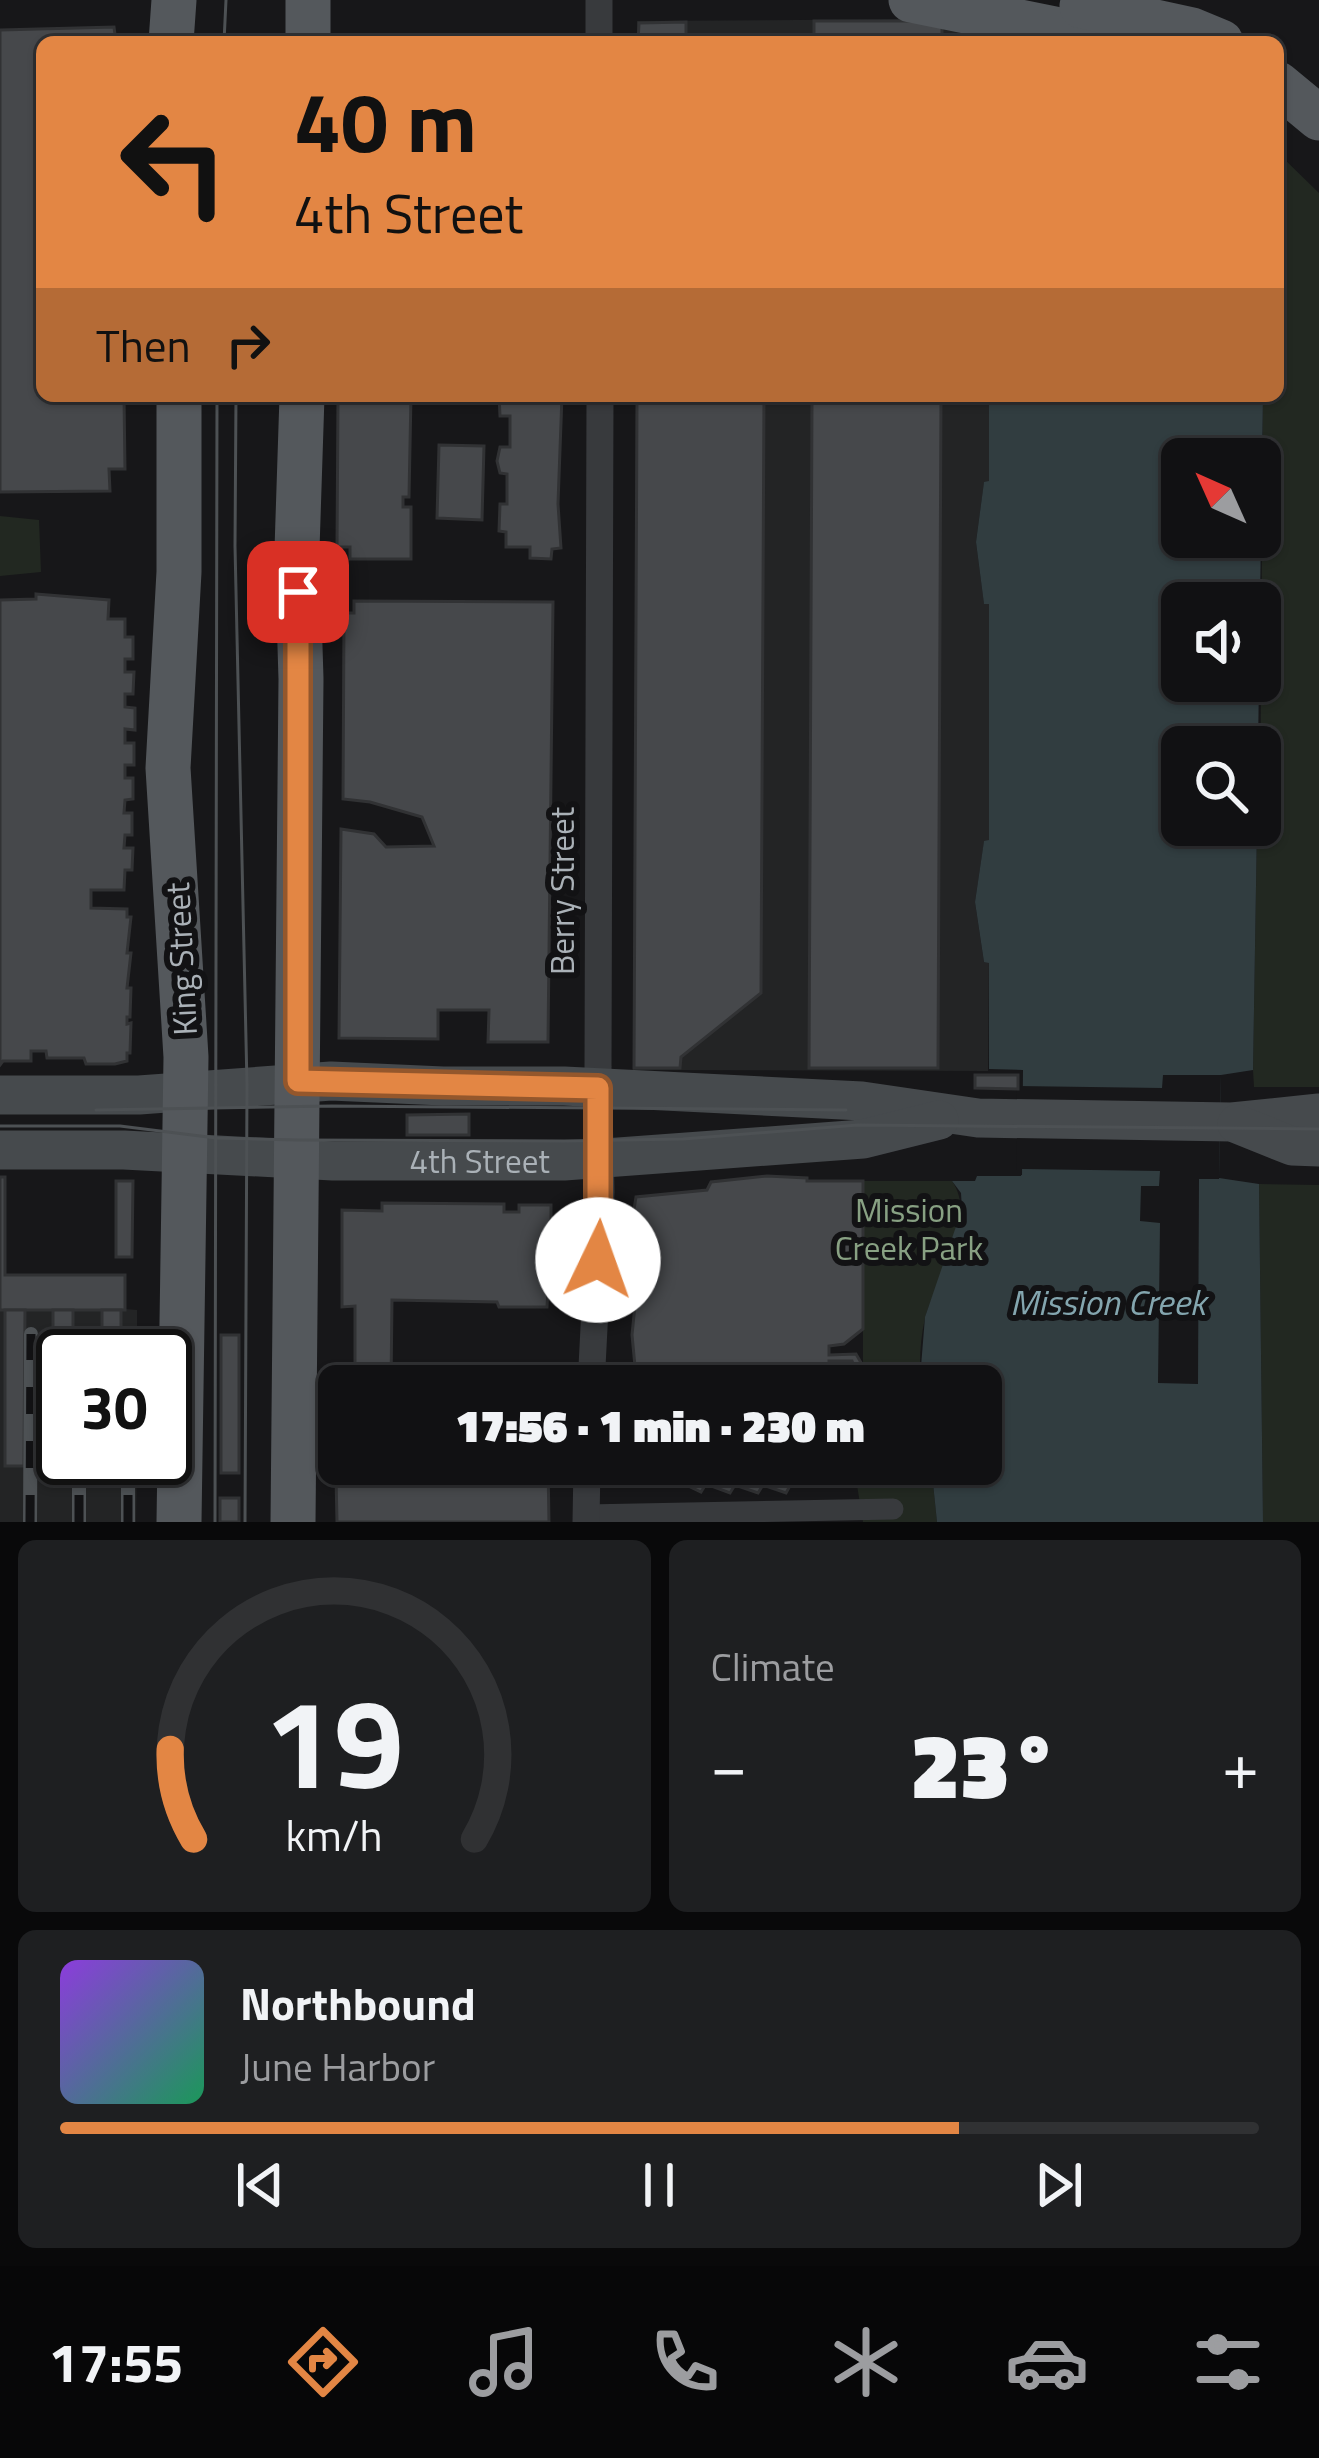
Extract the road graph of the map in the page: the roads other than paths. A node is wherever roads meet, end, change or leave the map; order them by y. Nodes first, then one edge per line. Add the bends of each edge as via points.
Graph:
1 (174, 0) edge
2 (308, 0) edge
3 (599, 0) edge
4 (911, 0) edge
5 (1056, 0) edge
6 (1195, 20) edge
7 (171, 36) edge
8 (308, 36) edge
9 (599, 36) edge
10 (1090, 36) edge
11 (1240, 36) edge
12 (1284, 89) edge
13 (1319, 118) edge
14 (179, 402) edge
15 (302, 402) edge
16 (600, 402) edge
17 (298, 1081) junction
18 (598, 1088) junction
19 (187, 1090) junction
20 (0, 1095) edge
21 (1319, 1112) edge
22 (967, 1117) junction
23 (1226, 1121) junction
24 (1319, 1147) edge
25 (0, 1150) edge
26 (186, 1154) junction
27 (600, 1158) junction
28 (298, 1160) junction
29 (592, 1365) edge
30 (587, 1485) edge
31 (893, 1509) dead end
32 (586, 1518) edge
33 (179, 1522) edge
34 (292, 1522) edge

1 - 7 main road
2 - 8 main road
3 - 9 street
4 - 10 main road
5 - 6 main road
6 - 11 main road via 1230,20
12 - 13 main road
14 - 19 main road, King Street via 168,768
15 - 17 main road
16 - 18 street, Berry Street
17 - 18 main road, 4th Street
17 - 19 main road, 4th Street
17 - 28 main road
18 - 22 main road, 4th Street via 862,1101
18 - 27 street, Berry Street
19 - 20 main road, 4th Street
19 - 26 main road, King Street
21 - 23 main road, 4th Street
22 - 23 main road, 4th Street
22 - 27 main road, 4th Street via 863,1139
23 - 24 main road, 4th Street via 1292,1146
25 - 26 main road, 4th Street
26 - 28 main road, 4th Street
26 - 33 main road, King Street
27 - 28 main road, 4th Street
27 - 29 street, Berry Street
28 - 34 main road
30 - 32 street
31 - 32 street

